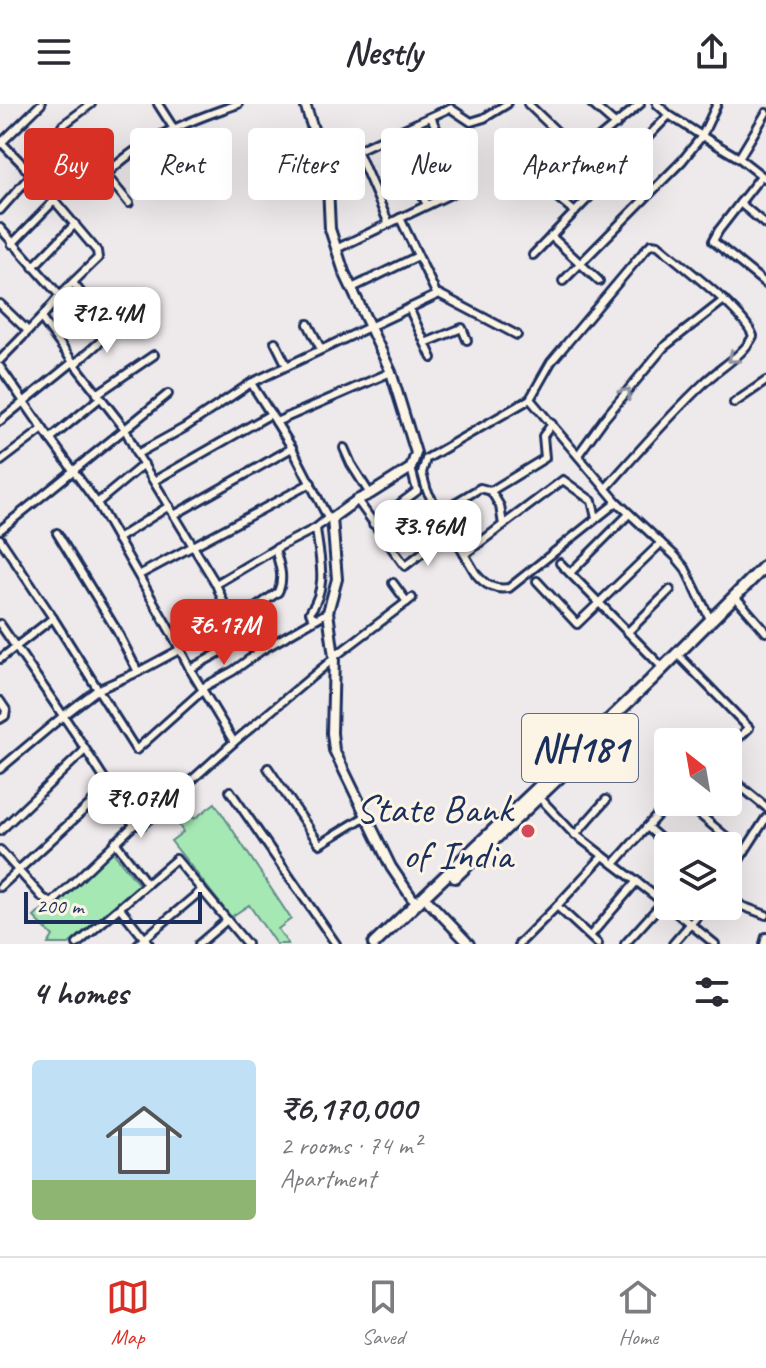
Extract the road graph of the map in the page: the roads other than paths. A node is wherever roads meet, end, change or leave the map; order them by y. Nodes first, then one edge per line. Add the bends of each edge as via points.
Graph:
1 (41, 104) edge
2 (91, 104) edge
3 (158, 104) edge
4 (238, 104) edge
5 (305, 104) edge
6 (507, 104) edge
7 (528, 104) edge
8 (592, 104) edge
9 (640, 104) edge
10 (657, 104) edge
11 (717, 104) edge
12 (766, 113) edge
13 (669, 115) junction
14 (431, 117) junction
15 (616, 125) junction
16 (61, 128) edge
17 (173, 128) edge
18 (176, 128) edge
19 (313, 128) edge
20 (406, 128) edge
21 (553, 128) edge
22 (612, 128) edge
23 (702, 136) junction
24 (1, 142) edge
25 (130, 153) edge
26 (739, 158) junction
27 (114, 166) edge
28 (24, 167) edge
29 (365, 168) edge
30 (764, 178) edge
31 (24, 183) edge
32 (114, 185) edge
33 (329, 200) edge
34 (425, 200) edge
35 (560, 200) edge
36 (54, 201) joint
37 (129, 203) dead end
38 (740, 203) junction
39 (427, 205) junction
40 (0, 210) edge
41 (575, 212) junction
42 (400, 218) junction
43 (75, 224) junction
44 (389, 224) junction
45 (766, 225) edge
46 (0, 228) edge
47 (551, 236) junction
48 (12, 244) junction
49 (336, 249) junction
50 (533, 255) dead end
51 (418, 256) junction
52 (582, 264) junction
53 (33, 267) junction
54 (563, 281) dead end
55 (599, 281) dead end
56 (73, 283) junction
57 (766, 284) edge
58 (352, 288) junction
59 (437, 295) junction
60 (60, 296) junction
61 (724, 300) junction
62 (0, 304) edge
63 (409, 308) junction
64 (41, 318) junction
65 (120, 324) dead end
66 (308, 324) dead end
67 (370, 326) junction
68 (28, 331) junction
69 (112, 331) junction
70 (517, 335) dead end
71 (467, 340) dead end
72 (275, 342) dead end
73 (425, 343) junction
74 (321, 349) junction
75 (154, 355) dead end
76 (432, 358) dead end
77 (0, 360) edge
78 (74, 363) junction
79 (287, 366) junction
80 (0, 367) edge
81 (391, 372) junction
82 (766, 381) edge
83 (251, 383) junction
84 (168, 394) dead end
85 (98, 396) junction
86 (530, 399) junction
87 (24, 402) junction
88 (734, 403) dead end
89 (271, 414) junction
90 (0, 421) edge
91 (276, 422) junction
92 (552, 424) junction
93 (43, 429) junction
94 (125, 429) junction
95 (50, 439) junction
96 (292, 448) junction
97 (344, 448) dead end
98 (137, 454) junction
99 (578, 455) junction
100 (1, 461) edge
101 (144, 464) junction
102 (411, 468) junction
103 (73, 470) junction
104 (154, 481) junction
105 (311, 483) junction
106 (606, 488) junction
107 (491, 491) junction
108 (370, 494) junction
109 (357, 500) junction
110 (404, 501) junction
111 (617, 502) junction
112 (97, 503) junction
113 (169, 506) junction
114 (440, 512) junction
115 (629, 514) junction
116 (174, 515) junction
117 (596, 518) junction
118 (373, 524) junction
119 (503, 525) junction
120 (316, 528) junction
121 (0, 530) edge
122 (57, 533) dead end
123 (0, 539) edge
124 (117, 539) junction
125 (661, 543) junction
126 (193, 546) junction
127 (275, 549) junction
128 (465, 554) junction
129 (560, 563) dead end
130 (766, 565) edge
131 (570, 573) junction
132 (766, 574) edge
133 (139, 575) junction
134 (537, 581) dead end
135 (393, 583) dead end
136 (216, 584) junction
137 (670, 590) dead end
138 (739, 601) junction
139 (599, 603) junction
140 (225, 606) junction
141 (328, 612) junction
142 (53, 618) junction
143 (317, 618) junction
144 (711, 621) junction
145 (235, 622) junction
146 (0, 624) edge
147 (628, 632) junction
148 (766, 632) edge
149 (173, 636) junction
150 (244, 639) junction
151 (15, 646) junction
152 (179, 650) junction
153 (262, 650) junction
154 (334, 658) junction
155 (0, 659) edge
156 (682, 659) junction
157 (663, 668) junction
158 (190, 669) junction
159 (138, 672) junction
160 (203, 689) junction
161 (97, 690) junction
162 (0, 701) edge
163 (63, 716) junction
164 (0, 719) edge
165 (742, 735) edge
166 (234, 742) junction
167 (85, 750) junction
168 (268, 768) dead end
169 (0, 769) edge
170 (109, 787) junction
171 (742, 787) edge
172 (230, 791) dead end
173 (539, 797) junction
174 (606, 800) dead end
175 (766, 807) edge
176 (366, 816) junction
177 (657, 816) edge
178 (702, 816) edge
179 (766, 818) edge
180 (134, 825) junction
181 (647, 827) junction
182 (0, 831) edge
183 (654, 833) edge
184 (575, 835) junction
185 (115, 842) junction
186 (0, 850) edge
187 (744, 852) junction
188 (742, 855) edge
189 (603, 856) junction
190 (614, 864) junction
191 (18, 869) junction
192 (637, 881) junction
193 (147, 884) junction
194 (0, 887) edge
195 (202, 890) junction
196 (654, 895) edge
197 (423, 902) junction
198 (557, 906) junction
199 (742, 906) edge
200 (120, 908) junction
201 (766, 915) edge
202 (654, 917) edge
203 (227, 920) junction
204 (685, 920) edge
205 (694, 920) edge
206 (690, 924) junction
207 (590, 936) junction
208 (766, 937) edge
209 (147, 941) edge
210 (77, 944) edge
211 (138, 944) edge
212 (199, 944) edge
213 (247, 944) edge
214 (336, 944) edge
215 (374, 944) edge
216 (384, 944) edge
217 (469, 944) edge
218 (519, 944) edge
219 (598, 944) edge
220 (625, 944) edge
221 (673, 944) edge
222 (715, 944) edge
223 (764, 944) edge

1 - 24 street
2 - 16 street
3 - 17 street
4 - 18 street
5 - 19 street
6 - 14 street via 471,122 450,108
7 - 21 street
8 - 15 street
9 - 15 street
10 - 13 street
11 - 23 street
12 - 26 street
13 - 23 street
13 - 41 street
14 - 20 street
14 - 39 street via 463,188
15 - 22 street
23 - 26 street
23 - 52 street
24 - 28 street
25 - 27 street
26 - 30 street
29 - 44 street
30 - 38 street
31 - 40 street
32 - 37 street
33 - 49 street
34 - 39 street
35 - 41 street
36 - 43 street
36 - 48 street
38 - 45 street
38 - 57 street via 713,241
39 - 42 street
41 - 47 street
42 - 44 street
42 - 51 street
43 - 53 street
43 - 56 street via 98,258
44 - 49 street
46 - 48 street
47 - 50 street
47 - 52 street
48 - 53 street
49 - 58 street
51 - 58 street
51 - 59 street
52 - 54 street
52 - 55 street
53 - 60 street
56 - 60 street
56 - 69 street
58 - 67 street
59 - 63 street
59 - 70 street
60 - 64 street
61 - 86 street via 651,244 551,362
99 -> 61 street via 664,347
61 -> 106 street via 750,326 750,344 711,375
62 - 68 street
63 - 67 street
63 - 73 street
64 - 68 street
64 - 78 street
65 - 69 street
66 - 74 street
67 - 74 street
67 - 81 street
68 - 77 street
69 - 78 street
71 - 73 street via 462,328
72 - 79 street
73 - 76 street
74 - 79 street
75 - 85 street
78 - 85 street
78 - 87 street
79 - 83 street
80 - 87 street
81 - 91 street
81 - 102 street via 416,453
82 - 88 street
83 - 89 street
83 - 98 street
84 - 94 street
85 - 94 street
85 - 95 street
86 - 92 street
86 - 114 street via 426,459 422,473
87 - 90 street
87 - 93 street
89 - 91 street
89 - 104 street
91 - 96 street
92 - 99 street
92 - 107 street via 543,436 545,458
93 - 95 street
93 - 100 street
94 - 98 street
94 - 103 street
95 - 103 street
96 - 105 street
96 - 116 street
97 - 108 street
98 - 101 street
99 - 106 street
101 - 104 street
101 - 112 street
102 - 108 street
102 - 110 street via 417,491
103 - 112 street
103 - 121 street
104 - 113 street
105 - 120 street via 328,518
105 - 126 street
106 - 111 street
107 - 114 street via 480,488
107 - 119 street
108 - 109 street
109 - 118 street
109 - 141 street via 332,518 337,579
110 - 118 street
110 - 118 street via 432,545 409,565
111 - 115 street
111 - 117 street
112 - 124 street
113 - 116 street
113 - 124 street
114 - 128 street
115 - 125 street
115 - 131 street
116 - 126 street
117 - 119 street via 592,501 563,480
117 - 128 street via 509,588 483,582
119 - 128 street
120 - 127 street
120 - 143 street via 322,582 310,614
122 - 159 street
123 - 142 street
124 - 133 street
125 - 139 street
125 - 144 street via 685,568
126 - 133 street
126 - 136 street
127 - 136 street
127 - 145 street via 281,587
129 - 131 street
130 - 144 highway, NH181
131 - 139 street
132 - 138 highway, NH181
133 - 149 street
134 - 139 street via 577,624
135 - 154 street via 409,600
136 - 140 street
137 - 147 street
138 - 148 street
138 - 156 highway, NH181
139 - 147 street
140 - 145 street
140 - 149 street
141 - 143 street
141 - 154 street
142 - 151 street
142 - 161 street
143 - 153 street
144 - 157 highway, NH181
145 - 150 street
146 - 151 street
147 - 157 street
149 - 152 street
150 - 153 street
150 - 158 street
151 - 155 street
151 - 163 street
152 - 158 street
152 - 159 street
153 - 160 street
154 - 166 street
154 - 176 street via 334,750
156 - 165 street via 749,728
156 - 173 highway, NH181
157 - 197 highway, NH181
158 - 160 street
159 - 161 street
160 - 161 street via 136,750
160 - 166 street
161 - 163 street
162 - 164 street via 6,710
163 - 167 street
163 - 169 street
166 - 180 street via 142,825
167 - 170 street
167 - 182 street
168 - 176 street via 320,844
170 - 180 street
170 - 191 street
171 - 175 street
172 - 214 street
173 - 184 street
173 - 197 highway, NH181
174 - 184 street
176 - 197 street via 391,867 412,898
177 - 181 street
178 - 187 street
179 - 187 street
180 - 185 street
181 - 183 street
181 - 190 street
184 - 189 street
185 - 191 street via 52,903
185 - 193 street
186 - 191 street
187 - 188 street
189 - 190 street
189 - 198 street
190 - 192 street
191 - 194 street
192 - 196 street
192 - 207 street
193 - 195 street via 176,859
193 - 200 street
195 - 203 street
195 - 209 street
197 - 215 highway, NH181
197 - 216 highway, NH181
197 - 217 street
198 - 207 street
198 - 218 street
199 - 201 street
200 - 209 street
200 - 210 street
202 - 220 street
203 - 212 street
203 - 213 street
204 - 206 street
205 - 206 street
206 - 221 street
206 - 222 street
207 - 219 street
208 - 223 street
209 - 211 street

